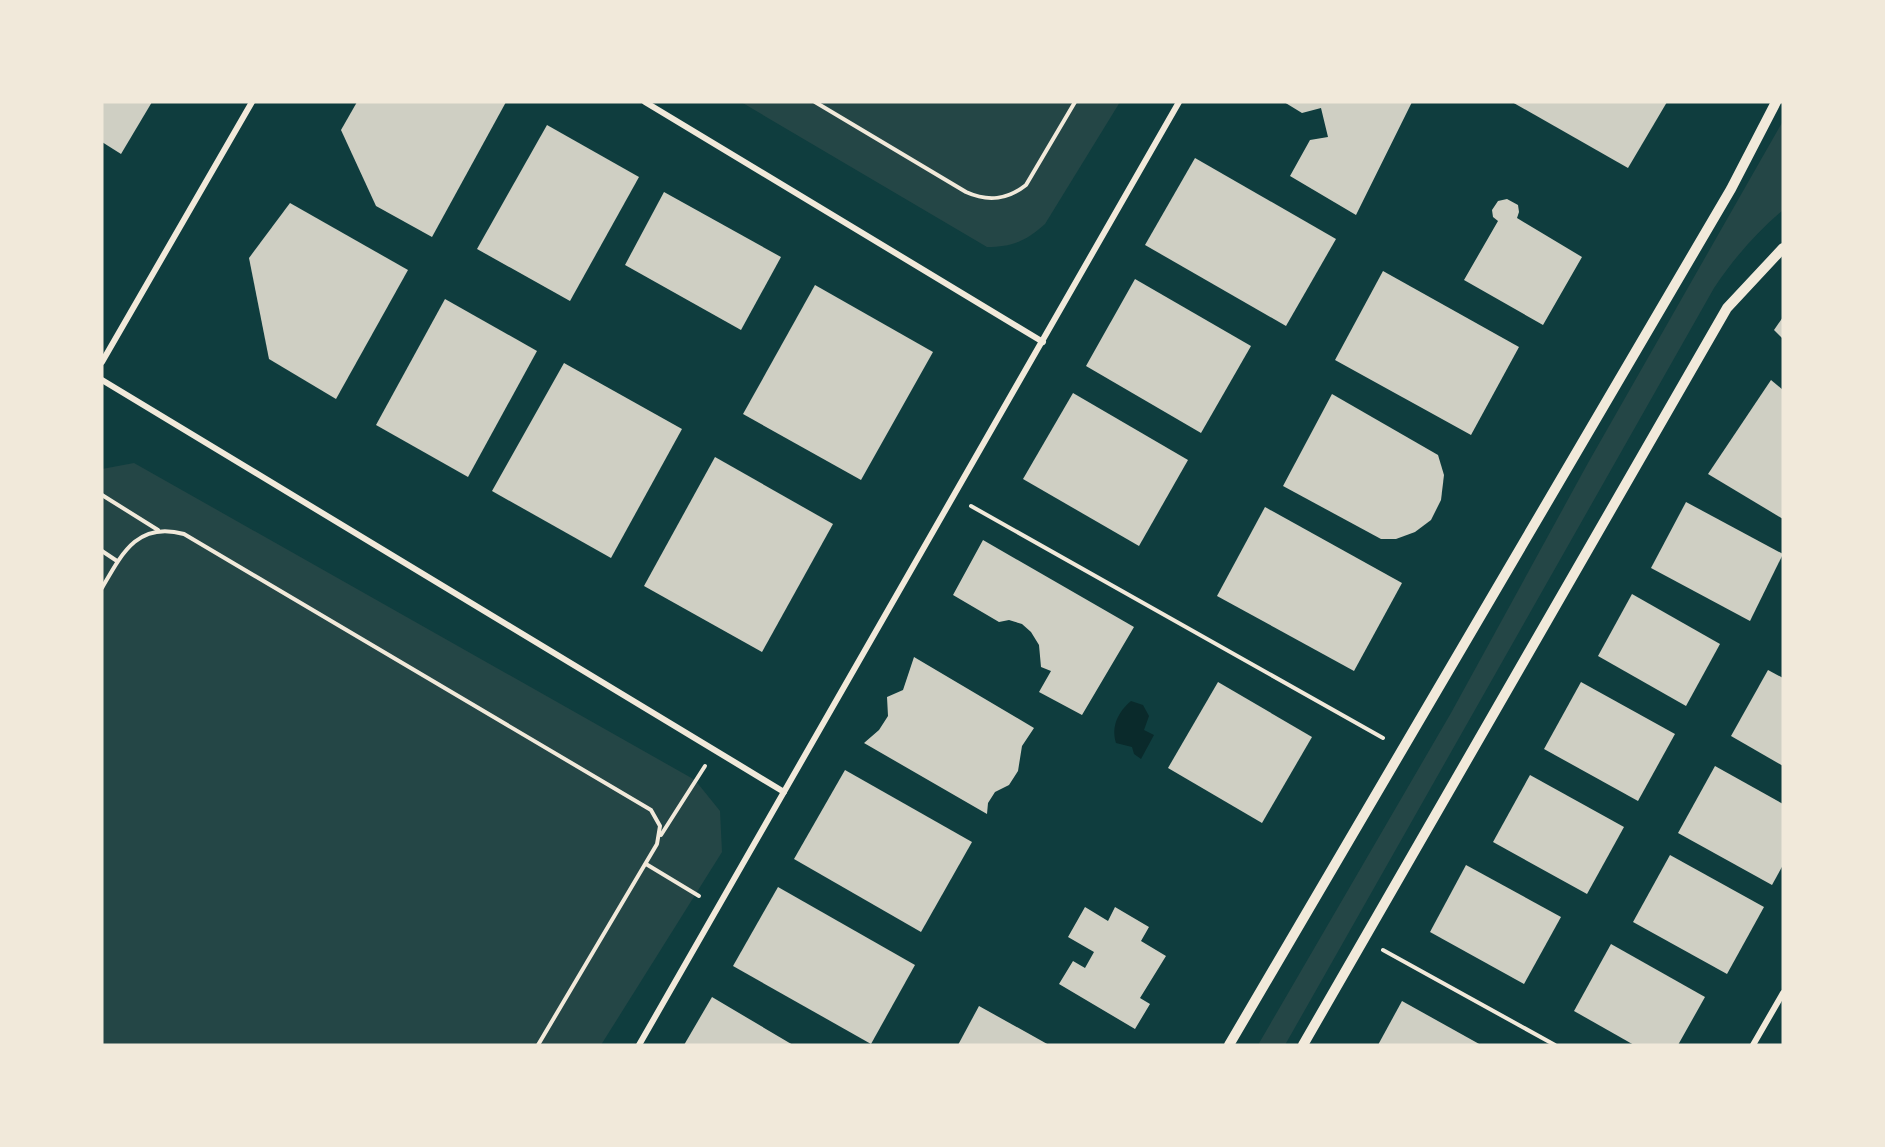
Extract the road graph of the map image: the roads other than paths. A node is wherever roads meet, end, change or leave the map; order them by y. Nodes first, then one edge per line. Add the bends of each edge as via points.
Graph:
1 (252, 102) edge
2 (645, 102) edge
3 (1179, 102) edge
4 (1776, 102) edge
5 (1783, 248) edge
6 (1043, 342) junction
7 (102, 362) edge
8 (102, 380) edge
9 (784, 792) junction
10 (1783, 993) edge
11 (639, 1045) edge
12 (1229, 1045) edge
13 (1303, 1045) edge
14 (1753, 1045) edge

1 - 7 street
2 - 6 street
3 - 6 street
4 - 12 street via 1731,189
5 - 13 street via 1727,308
6 - 9 street
8 - 9 street
9 - 11 street
10 - 14 street

